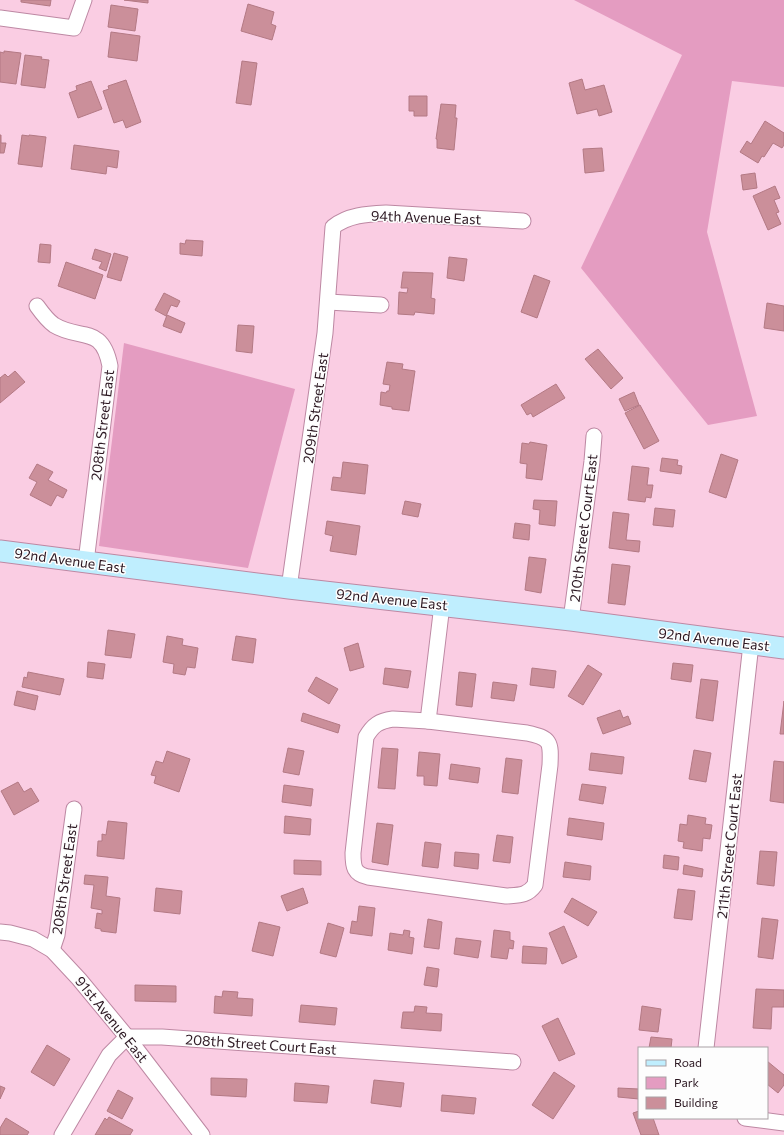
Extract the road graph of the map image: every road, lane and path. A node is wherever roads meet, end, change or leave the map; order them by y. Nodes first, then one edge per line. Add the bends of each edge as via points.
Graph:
1 (84, 0) edge
2 (0, 18) edge
3 (522, 220) dead end
4 (333, 227) joint
5 (328, 302) junction
6 (381, 305) dead end
7 (37, 306) dead end
8 (594, 436) dead end
9 (0, 550) edge
10 (86, 562) junction
11 (289, 588) junction
12 (442, 604) junction
13 (571, 620) junction
14 (752, 644) junction
15 (784, 648) edge
16 (428, 721) junction
17 (74, 809) dead end
18 (0, 932) edge
19 (52, 950) junction
20 (127, 1037) junction
21 (706, 1047) edge
22 (513, 1062) dead end
23 (753, 1119) edge
24 (784, 1123) edge
25 (62, 1135) edge
26 (202, 1135) edge

1 - 2 street via 74,28
3 - 4 street, 94th Avenue East via 386,213 364,214 339,222
4 - 5 street, 209th Street East
5 - 6 street
5 - 11 street, 209th Street East
7 - 10 street, 208th Street East via 54,325 101,342 107,352 110,366
8 - 13 street, 210th Street Court East
9 - 10 street, 92nd Avenue East
10 - 11 street, 92nd Avenue East
11 - 12 street, 92nd Avenue East
12 - 13 street, 92nd Avenue East
12 - 16 street
13 - 14 street, 92nd Avenue East
14 - 15 street, 92nd Avenue East
14 - 21 street, 211th Street Court East
16 - 16 street via 533,734 549,743 550,765 535,885 530,891 506,896 361,876 356,871 353,853 366,737 372,728 385,720
17 - 19 street, 208th Street East via 57,935
18 - 19 street, 91st Avenue East via 33,940
19 - 20 street, 91st Avenue East via 79,978
20 - 22 street, 208th Street Court East
20 - 25 street via 109,1055
20 - 26 street, 91st Avenue East
23 - 24 street

